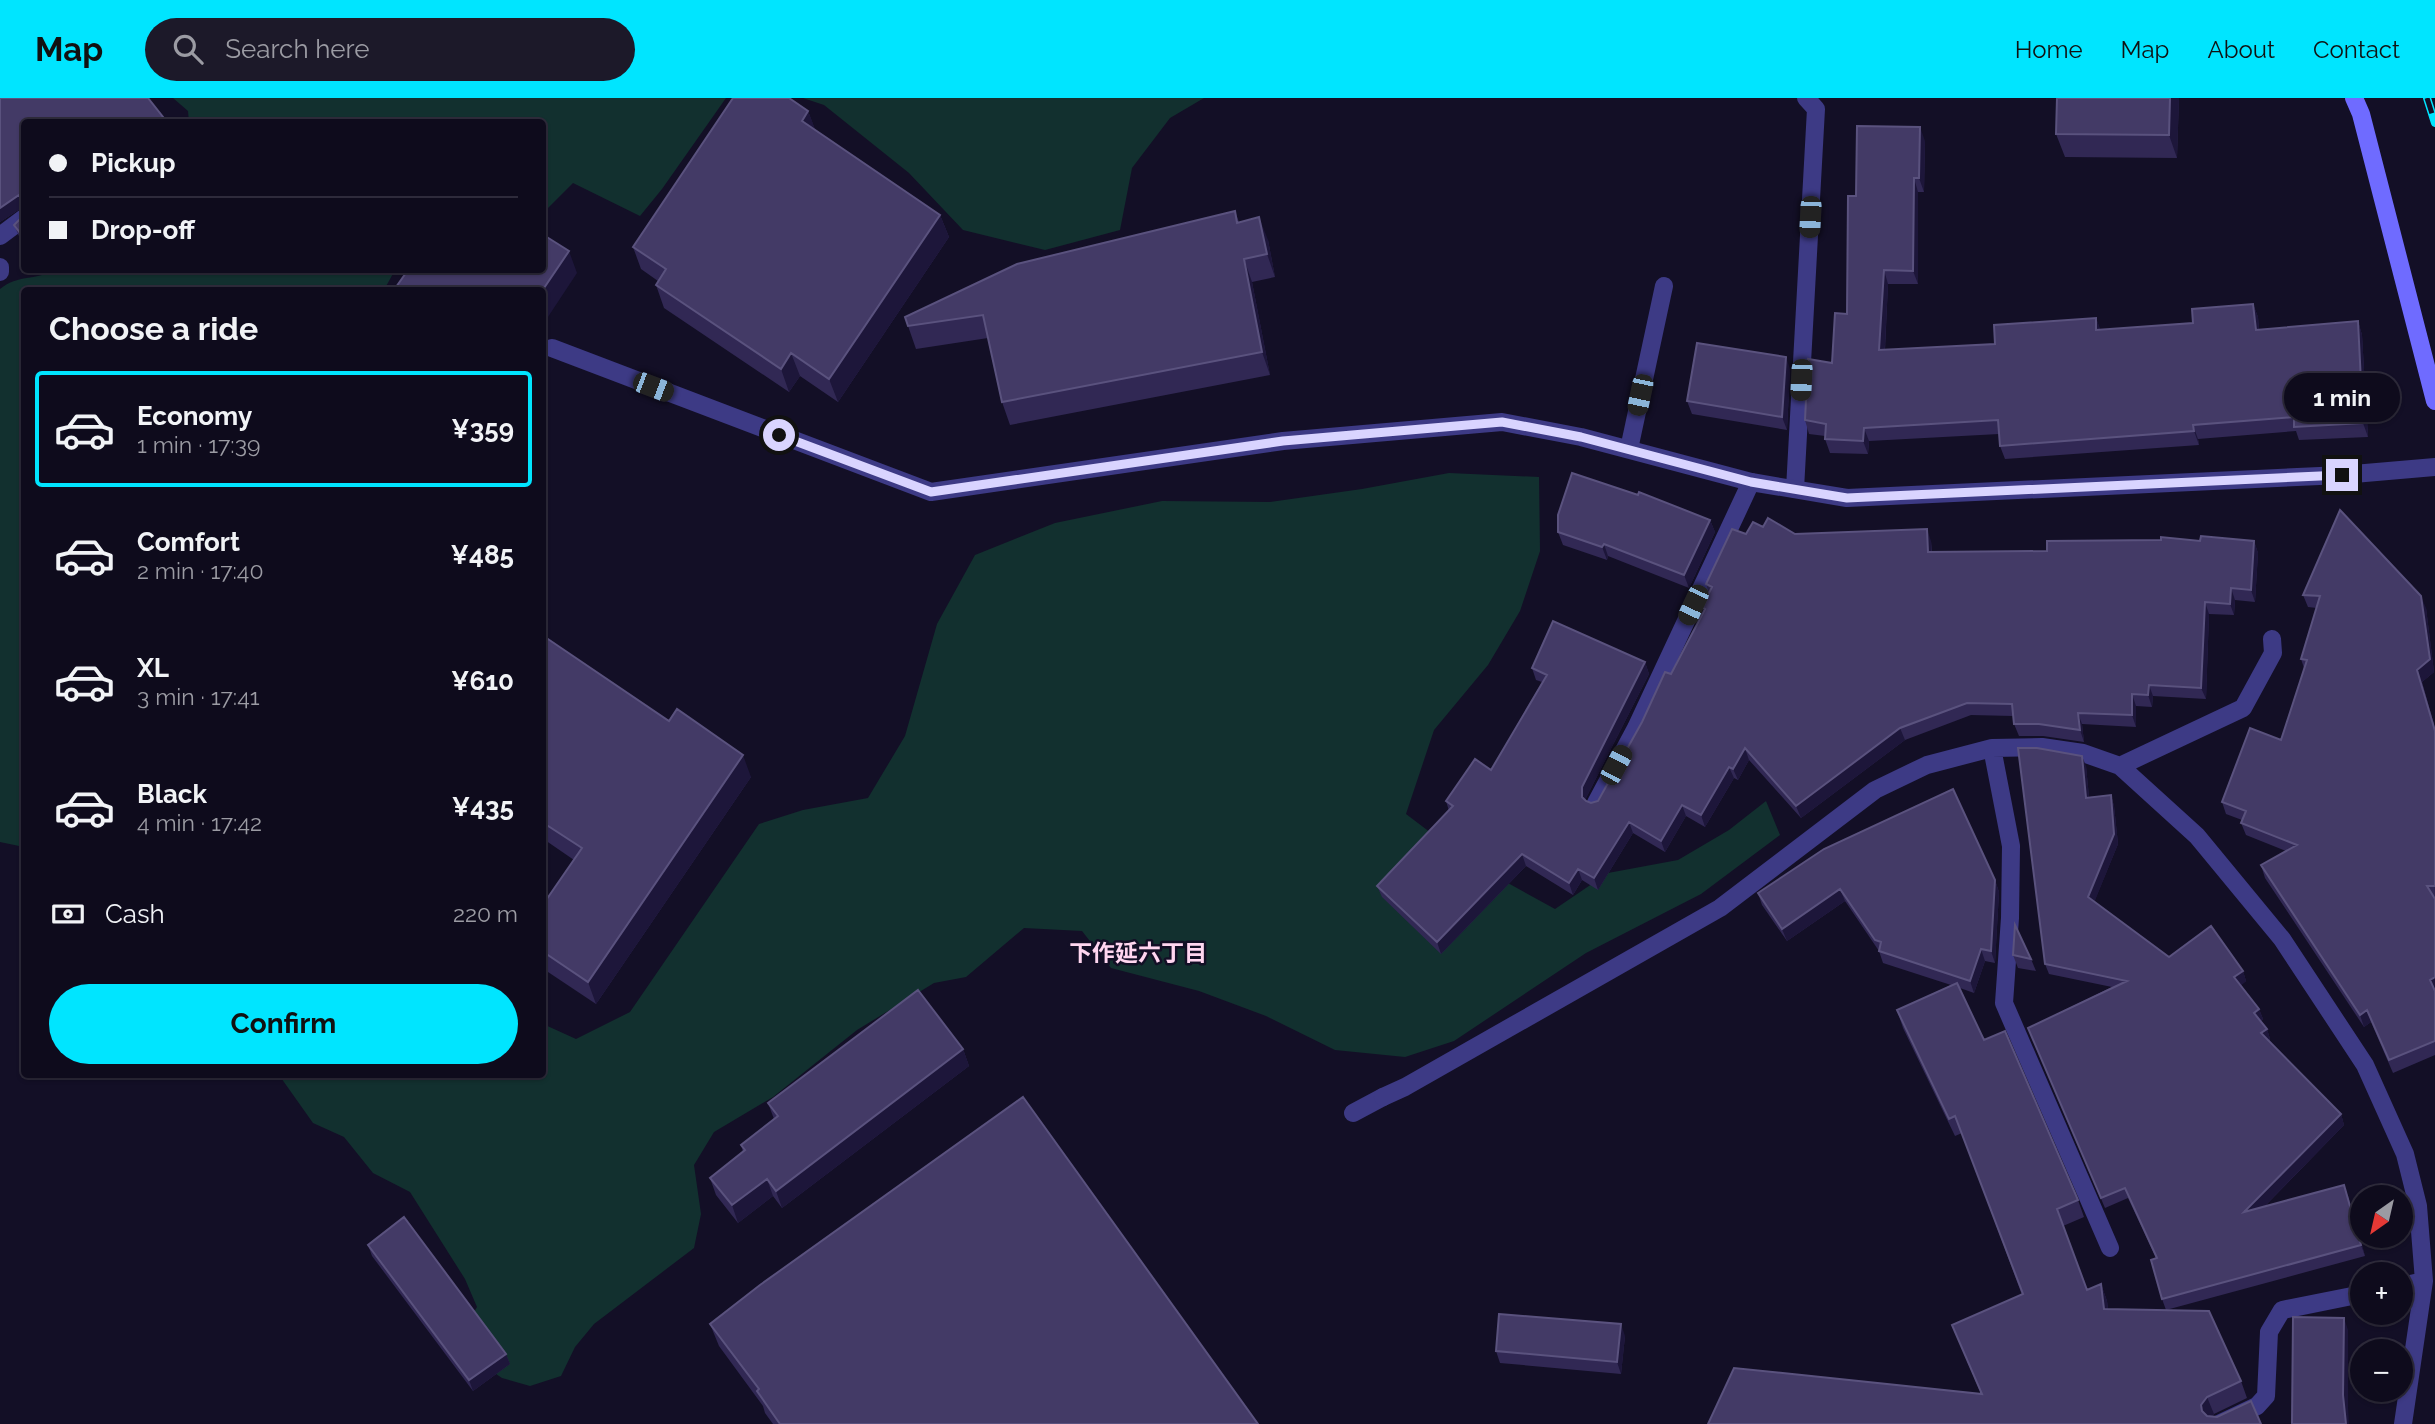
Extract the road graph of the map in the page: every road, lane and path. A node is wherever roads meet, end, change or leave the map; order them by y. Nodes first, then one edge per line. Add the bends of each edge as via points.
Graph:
1 (1806, 98) edge
2 (2354, 98) edge
3 (21, 220) edge
4 (0, 236) edge
5 (1664, 286) dead end
6 (552, 348) dead end
7 (2435, 401) edge
8 (1629, 449) junction
9 (2435, 467) edge
10 (1751, 482) junction
11 (1795, 489) junction
12 (2272, 639) dead end
13 (1992, 748) junction
14 (2120, 766) junction
15 (1596, 803) edge
16 (1353, 1113) dead end
17 (2110, 1248) dead end
18 (2424, 1281) junction
19 (2413, 1283) edge
20 (2350, 1296) edge
21 (2219, 1424) edge
22 (2403, 1424) edge

1 - 11 street via 1816,109
2 - 7 street
3 - 4 street
5 - 8 street
6 - 8 street via 931,492 1283,441 1502,422
8 - 10 street
9 - 11 street via 1847,498
10 - 11 street
10 - 15 street
12 - 14 street via 2273,653 2242,708
13 - 14 street via 2042,747 2083,753
13 - 16 street via 1927,765 1875,790 1720,908
13 - 17 street via 2011,846 2004,1003
14 - 18 street via 2197,836 2282,939 2365,1065 2405,1154 2418,1206
18 - 19 street
18 - 22 street
20 - 21 street via 2282,1310 2269,1332 2266,1396 2257,1406

